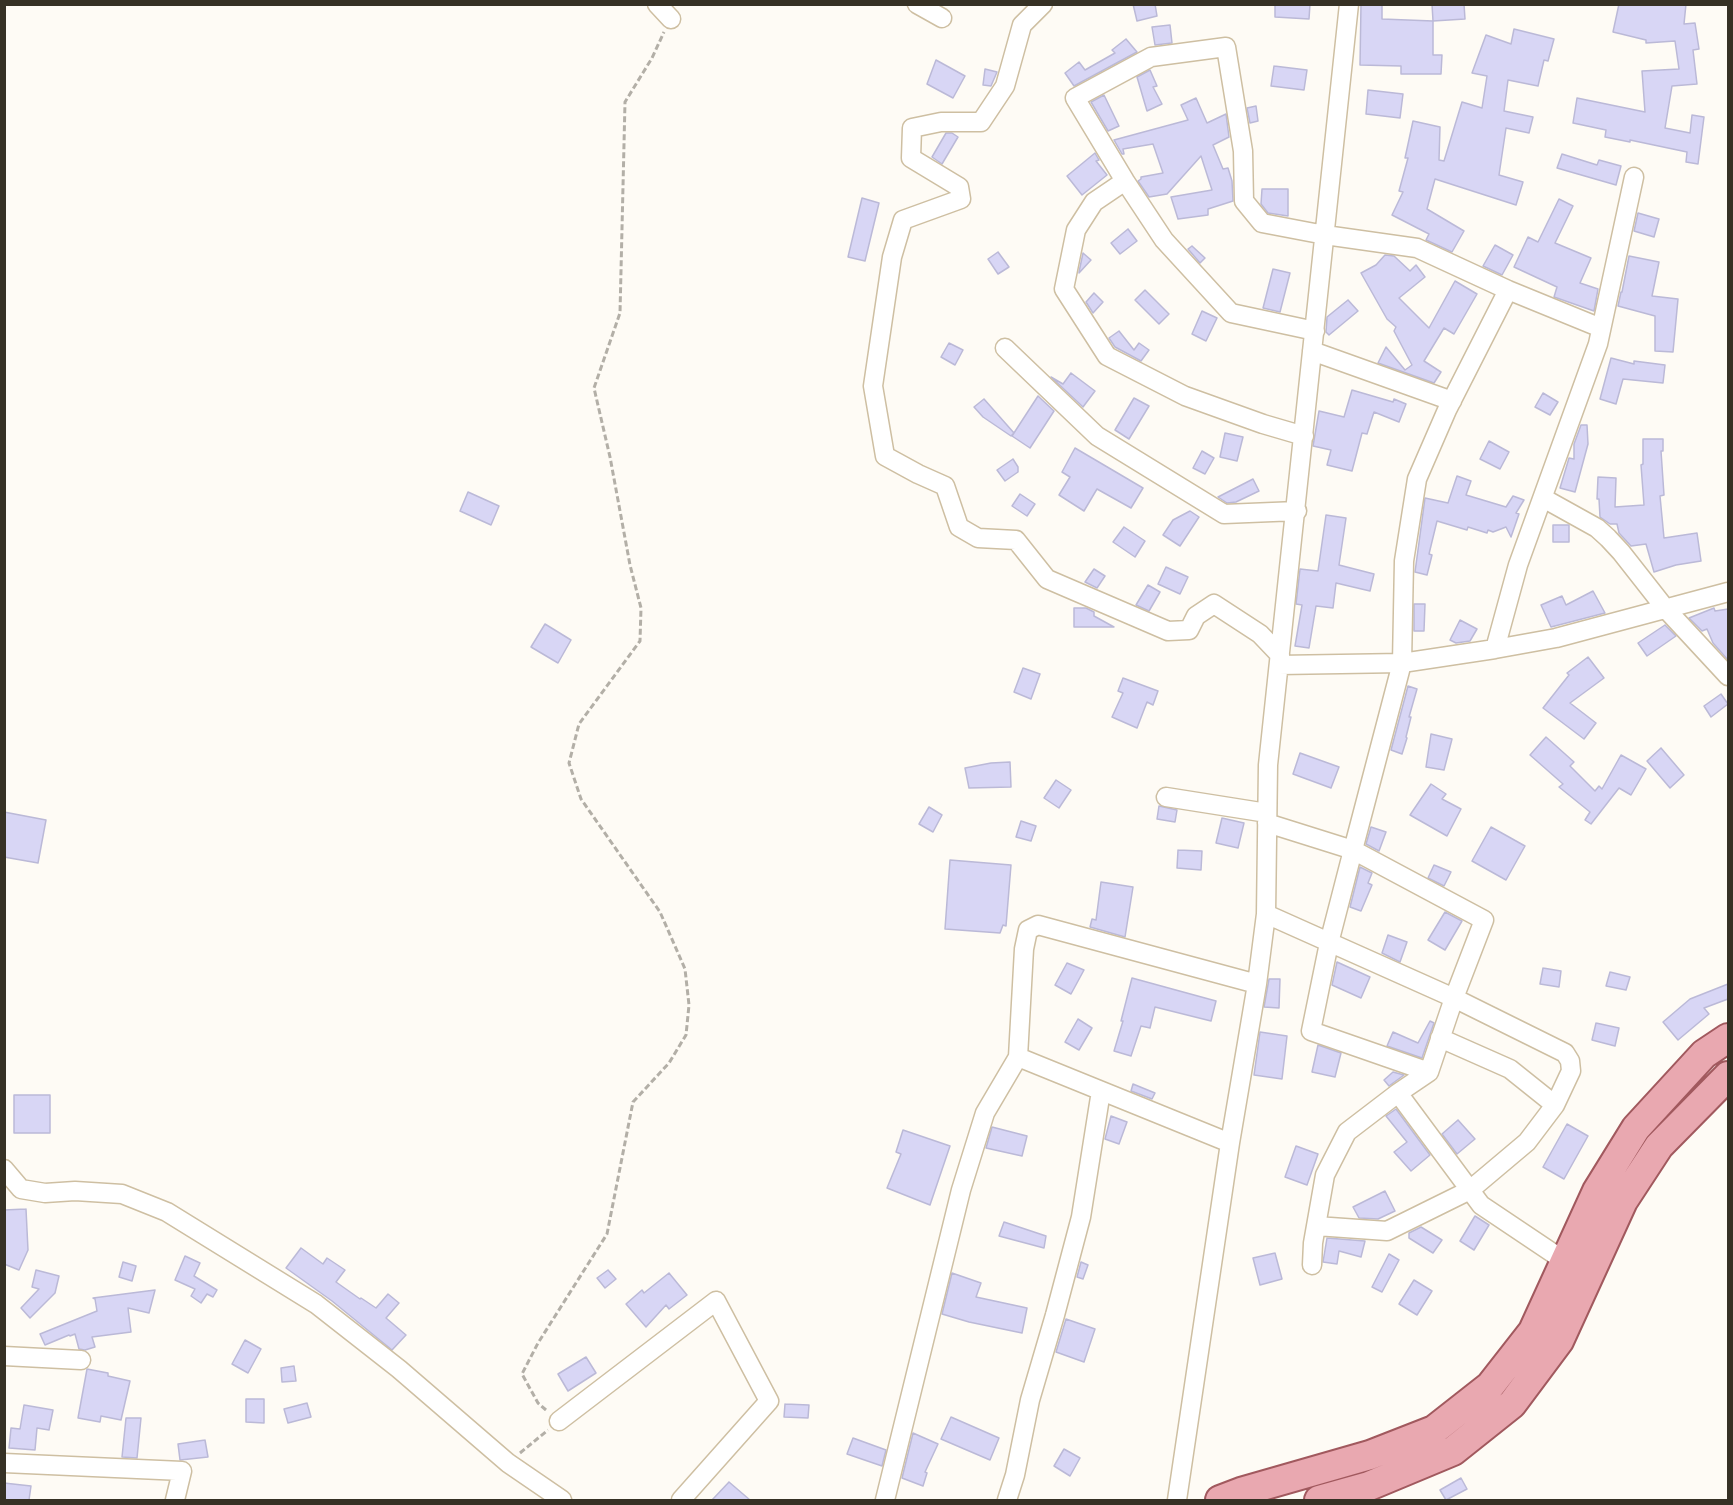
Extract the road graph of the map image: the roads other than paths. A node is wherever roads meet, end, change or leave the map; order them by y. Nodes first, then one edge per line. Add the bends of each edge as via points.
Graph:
1 (657, 4) edge
2 (917, 4) edge
3 (1043, 4) edge
4 (1349, 4) edge
5 (942, 18) dead end
6 (671, 19) road end
7 (1634, 177) dead end
8 (1125, 181) junction
9 (1326, 235) junction
10 (1508, 290) junction
11 (1602, 328) junction
12 (1314, 331) junction
13 (1005, 348) dead end
14 (1312, 351) junction
15 (1452, 401) junction
16 (1304, 436) junction
17 (1543, 498) junction
18 (1296, 511) junction
19 (1728, 592) edge
20 (1665, 608) junction
21 (1495, 649) junction
22 (1279, 660) junction
23 (1402, 663) junction
24 (1728, 676) edge
25 (1166, 796) dead end
26 (1267, 818) junction
27 (1353, 850) junction
28 (1266, 914) junction
29 (1329, 943) junction
30 (1257, 984) junction
31 (1454, 998) junction
32 (1440, 1038) junction
33 (1728, 1038) edge
34 (1018, 1057) junction
35 (1429, 1072) junction
36 (1728, 1076) edge
37 (1101, 1091) junction
38 (1398, 1093) junction
39 (1556, 1106) junction
40 (1636, 1128) junction
41 (1230, 1143) junction
42 (1659, 1146) junction
43 (4, 1169) edge
44 (1470, 1190) junction
45 (1316, 1226) junction
46 (1566, 1262) junction
47 (1312, 1265) dead end
48 (4, 1356) edge
49 (81, 1360) dead end
50 (559, 1421) road end
51 (4, 1463) edge
52 (176, 1500) edge
53 (562, 1500) edge
54 (681, 1500) edge
55 (885, 1500) edge
56 (1007, 1500) edge
57 (1177, 1500) edge
58 (1220, 1500) edge
59 (1319, 1500) edge

1 - 6 street
2 - 5 street
3 - 22 street via 1022,25 1005,86 981,122 941,122 912,128 911,158 959,187 961,199 903,220 892,256 873,386 885,456 945,486 959,527 978,538 1016,540 1047,579 1168,631 1189,630 1196,616 1214,604 1260,634
4 - 9 street
7 - 11 street
8 - 9 street via 1075,98 1152,57 1226,47 1243,152 1244,201 1262,223
8 - 12 street via 1164,240 1232,313
8 - 16 street via 1094,202 1076,230 1064,289 1107,356 1185,396
9 - 10 street via 1417,248
9 - 12 street
10 - 11 street
10 - 15 street
11 - 17 street
12 - 14 street
13 - 18 street via 1097,436 1224,514
14 - 15 street
14 - 16 street
15 - 23 street via 1417,479 1404,561
16 - 18 street
17 - 20 street via 1597,528
17 - 21 street via 1518,565
18 - 22 street
19 - 20 street
20 - 21 street via 1556,638
20 - 24 street
21 - 23 street
22 - 23 street
22 - 26 street via 1268,765
23 - 27 street
25 - 26 street
26 - 27 street
26 - 28 street
27 - 29 street
27 - 31 street via 1484,920
28 - 29 street
28 - 30 street
29 - 31 street
29 - 35 street via 1311,1031
30 - 34 street via 1038,925 1028,930 1023,949
30 - 41 street
31 - 32 street
31 - 39 street via 1565,1053 1571,1071
32 - 35 street
32 - 39 street via 1510,1069
33 - 40 main road via 1704,1054
34 - 37 street
34 - 55 street via 985,1113 961,1190
35 - 38 street
36 - 42 main road
37 - 41 street
37 - 56 street via 1081,1217 1030,1400
38 - 44 street
38 - 45 street via 1347,1132 1325,1175
39 - 44 street via 1527,1142
40 - 42 main road
40 - 46 main road via 1597,1191
41 - 57 street
42 - 59 main road via 1623,1201 1559,1341 1512,1404 1453,1451 1370,1486
43 - 53 street via 21,1189 122,1194 167,1212 316,1304 508,1463
44 - 45 street via 1387,1231
44 - 46 street via 1481,1205
45 - 47 street
46 - 58 main road via 1533,1331 1490,1386 1434,1430 1370,1455
48 - 49 street
50 - 54 street via 716,1301 769,1401
51 - 52 street via 182,1471

